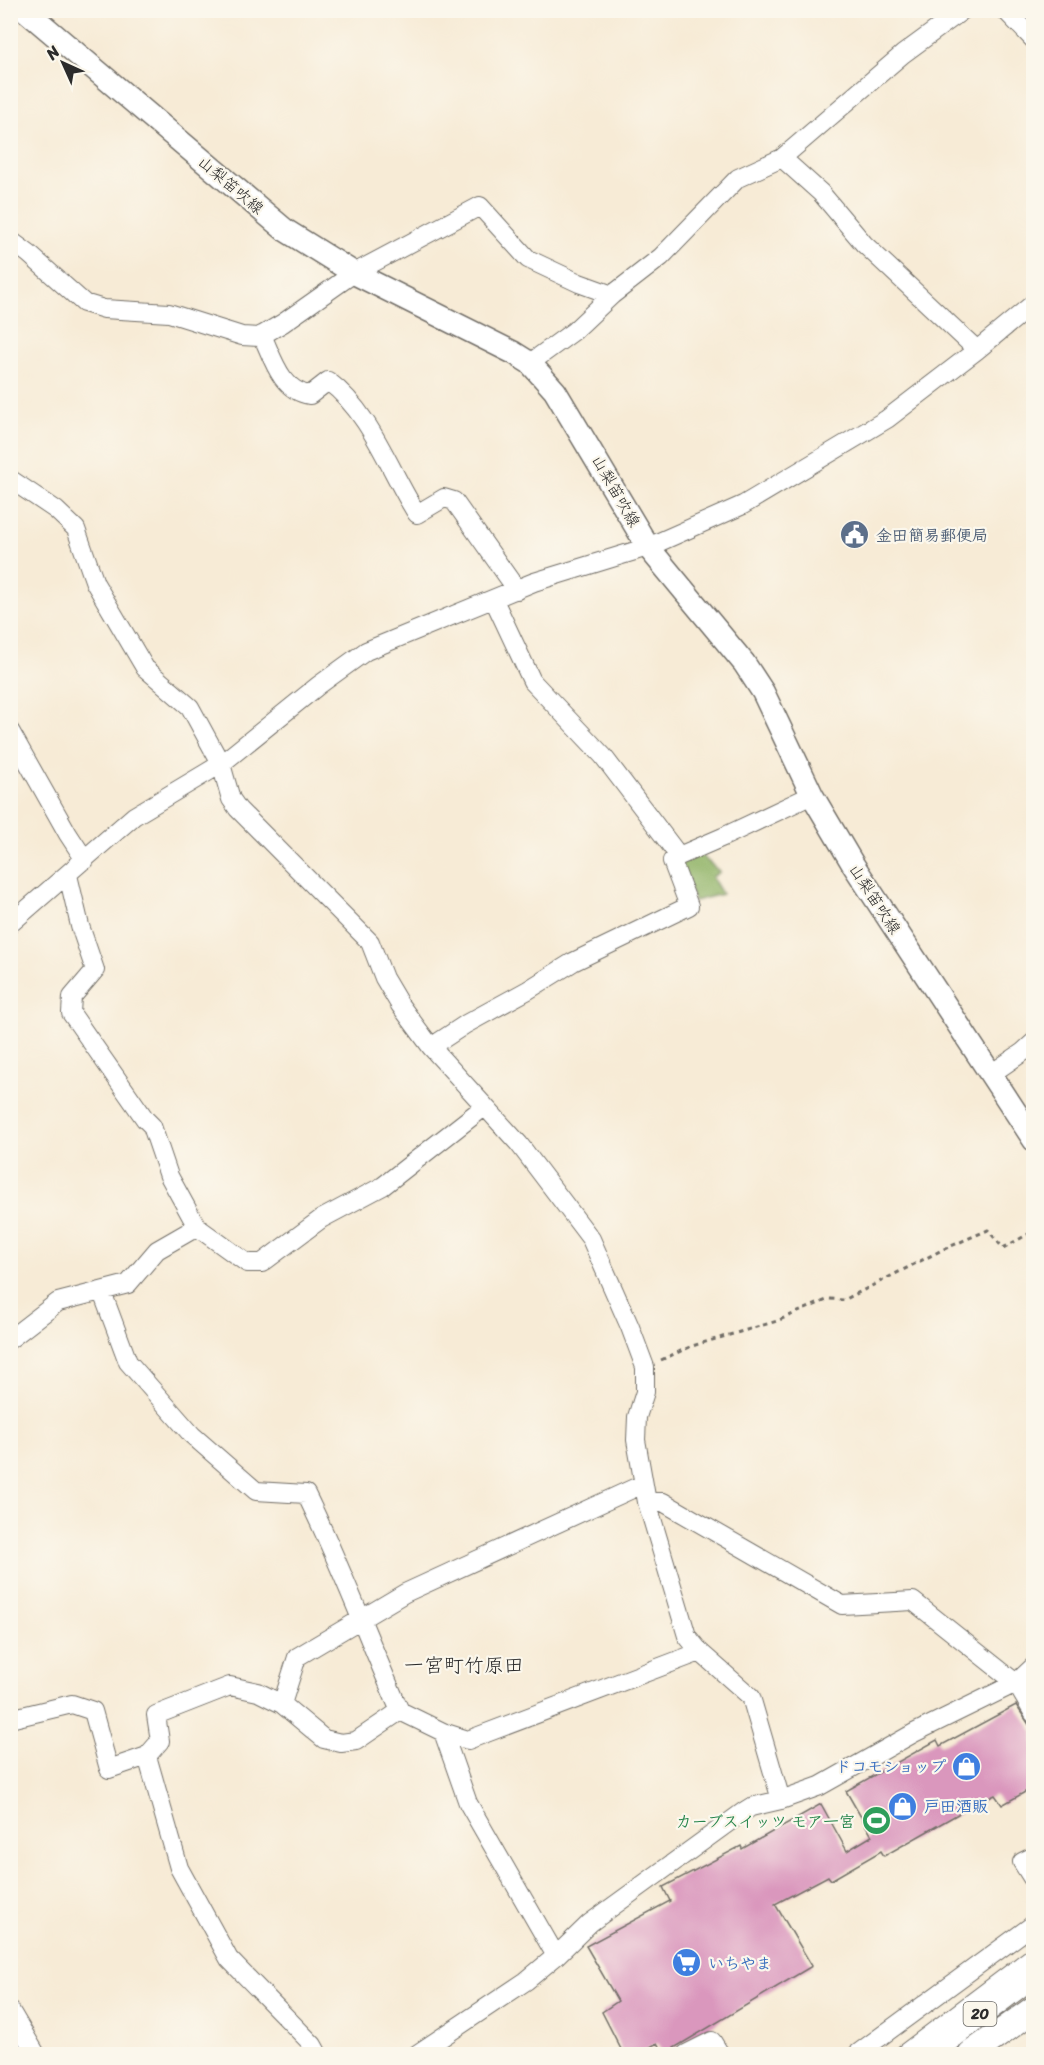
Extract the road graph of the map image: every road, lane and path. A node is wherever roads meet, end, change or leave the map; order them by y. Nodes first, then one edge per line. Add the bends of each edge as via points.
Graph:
1 (25, 10) edge
2 (963, 10) edge
3 (1005, 10) edge
4 (1032, 36) edge
5 (782, 158) junction
6 (10, 240) edge
7 (354, 273) junction
8 (612, 295) junction
9 (1034, 303) edge
10 (262, 335) junction
11 (977, 350) junction
12 (530, 363) junction
13 (10, 479) edge
14 (648, 547) junction
15 (517, 590) junction
16 (494, 600) junction
17 (10, 731) edge
18 (221, 764) junction
19 (812, 795) junction
20 (679, 856) junction
21 (85, 860) junction
22 (68, 875) junction
23 (10, 924) edge
24 (1034, 1042) edge
25 (431, 1047) junction
26 (991, 1074) junction
27 (484, 1107) junction
28 (1034, 1140) edge
29 (197, 1227) junction
30 (1034, 1231) edge
31 (102, 1292) junction
32 (10, 1339) edge
33 (645, 1367) junction
34 (643, 1484) junction
35 (647, 1502) junction
36 (361, 1621) junction
37 (700, 1652) junction
38 (1034, 1666) edge
39 (1016, 1683) junction
40 (282, 1704) junction
41 (400, 1711) junction
42 (1034, 1714) edge
43 (10, 1717) edge
44 (443, 1732) junction
45 (147, 1756) junction
46 (781, 1800) junction
47 (1034, 1856) edge
48 (1034, 1881) edge
49 (1034, 1924) edge
50 (556, 1956) junction
51 (1034, 1956) edge
52 (1034, 1973) edge
53 (1034, 2009) edge
54 (10, 2010) edge
55 (36, 2055) edge
56 (318, 2055) edge
57 (417, 2055) edge
58 (686, 2055) edge
59 (720, 2055) edge
60 (857, 2055) edge
61 (904, 2055) edge
62 (927, 2055) edge
63 (971, 2055) edge

1 - 7 main road, 山梨笛吹線 via 285,230
2 - 5 street via 903,54
3 - 4 street
5 - 8 street via 738,178 661,257
5 - 11 street via 821,193 864,244
6 - 10 street via 84,303 104,309 169,313 242,336
7 - 8 street via 480,206 528,259
7 - 10 street
7 - 12 main road, 山梨笛吹線
8 - 12 street via 574,331
9 - 11 street
10 - 15 street via 279,373 299,393 310,395 328,381 340,390 371,431 417,514 444,498 454,501
11 - 14 street via 859,437 742,505
12 - 14 main road, 山梨笛吹線 via 555,391
13 - 18 street via 56,510 76,529 94,583 145,668 190,707
14 - 15 street
14 - 19 main road, 山梨笛吹線 via 744,663 763,692
15 - 16 street
16 - 18 street via 366,651
16 - 20 street via 532,681 603,756
17 - 21 street
18 - 21 street via 134,816
18 - 25 street via 231,799 238,809 370,942 384,978
19 - 20 street
19 - 26 main road, 山梨笛吹線
20 - 25 street via 672,861 689,906 573,962
21 - 22 street
22 - 23 street
22 - 29 street via 95,970 72,997 71,1013 152,1126 169,1176
24 - 26 street
25 - 27 street
26 - 28 main road, 山梨笛吹線
27 - 29 street via 383,1186 321,1219 262,1263 248,1263
27 - 33 street via 519,1144 591,1239
29 - 31 street via 157,1250 128,1284
30 - 33 path via 1003,1248 988,1230 844,1300 829,1299 777,1321 692,1346
31 - 32 street via 58,1302
31 - 36 street via 128,1362 192,1435 256,1491 306,1494
33 - 34 street via 645,1392 637,1417 636,1440
34 - 35 street
34 - 36 street via 405,1593
35 - 37 street via 687,1636
35 - 39 street via 663,1502 842,1605 913,1600
36 - 40 street via 297,1657
36 - 41 street
37 - 44 street via 468,1740
37 - 46 street via 751,1697
38 - 39 street
39 - 42 street
39 - 46 street via 914,1733 820,1786
40 - 41 street via 324,1739 341,1743 356,1741
40 - 45 street via 258,1692 230,1686 156,1715 160,1741
41 - 44 street
43 - 45 street via 72,1704 93,1711 109,1769
44 - 50 street via 468,1803
45 - 56 street via 178,1868 229,1959 313,2045
46 - 50 street via 742,1812 605,1911
47 - 48 street via 1023,1862
49 - 60 street
50 - 57 street
51 - 61 street
52 - 62 highway, 20
53 - 63 highway, 20
54 - 55 street
58 - 59 street via 712,2041

